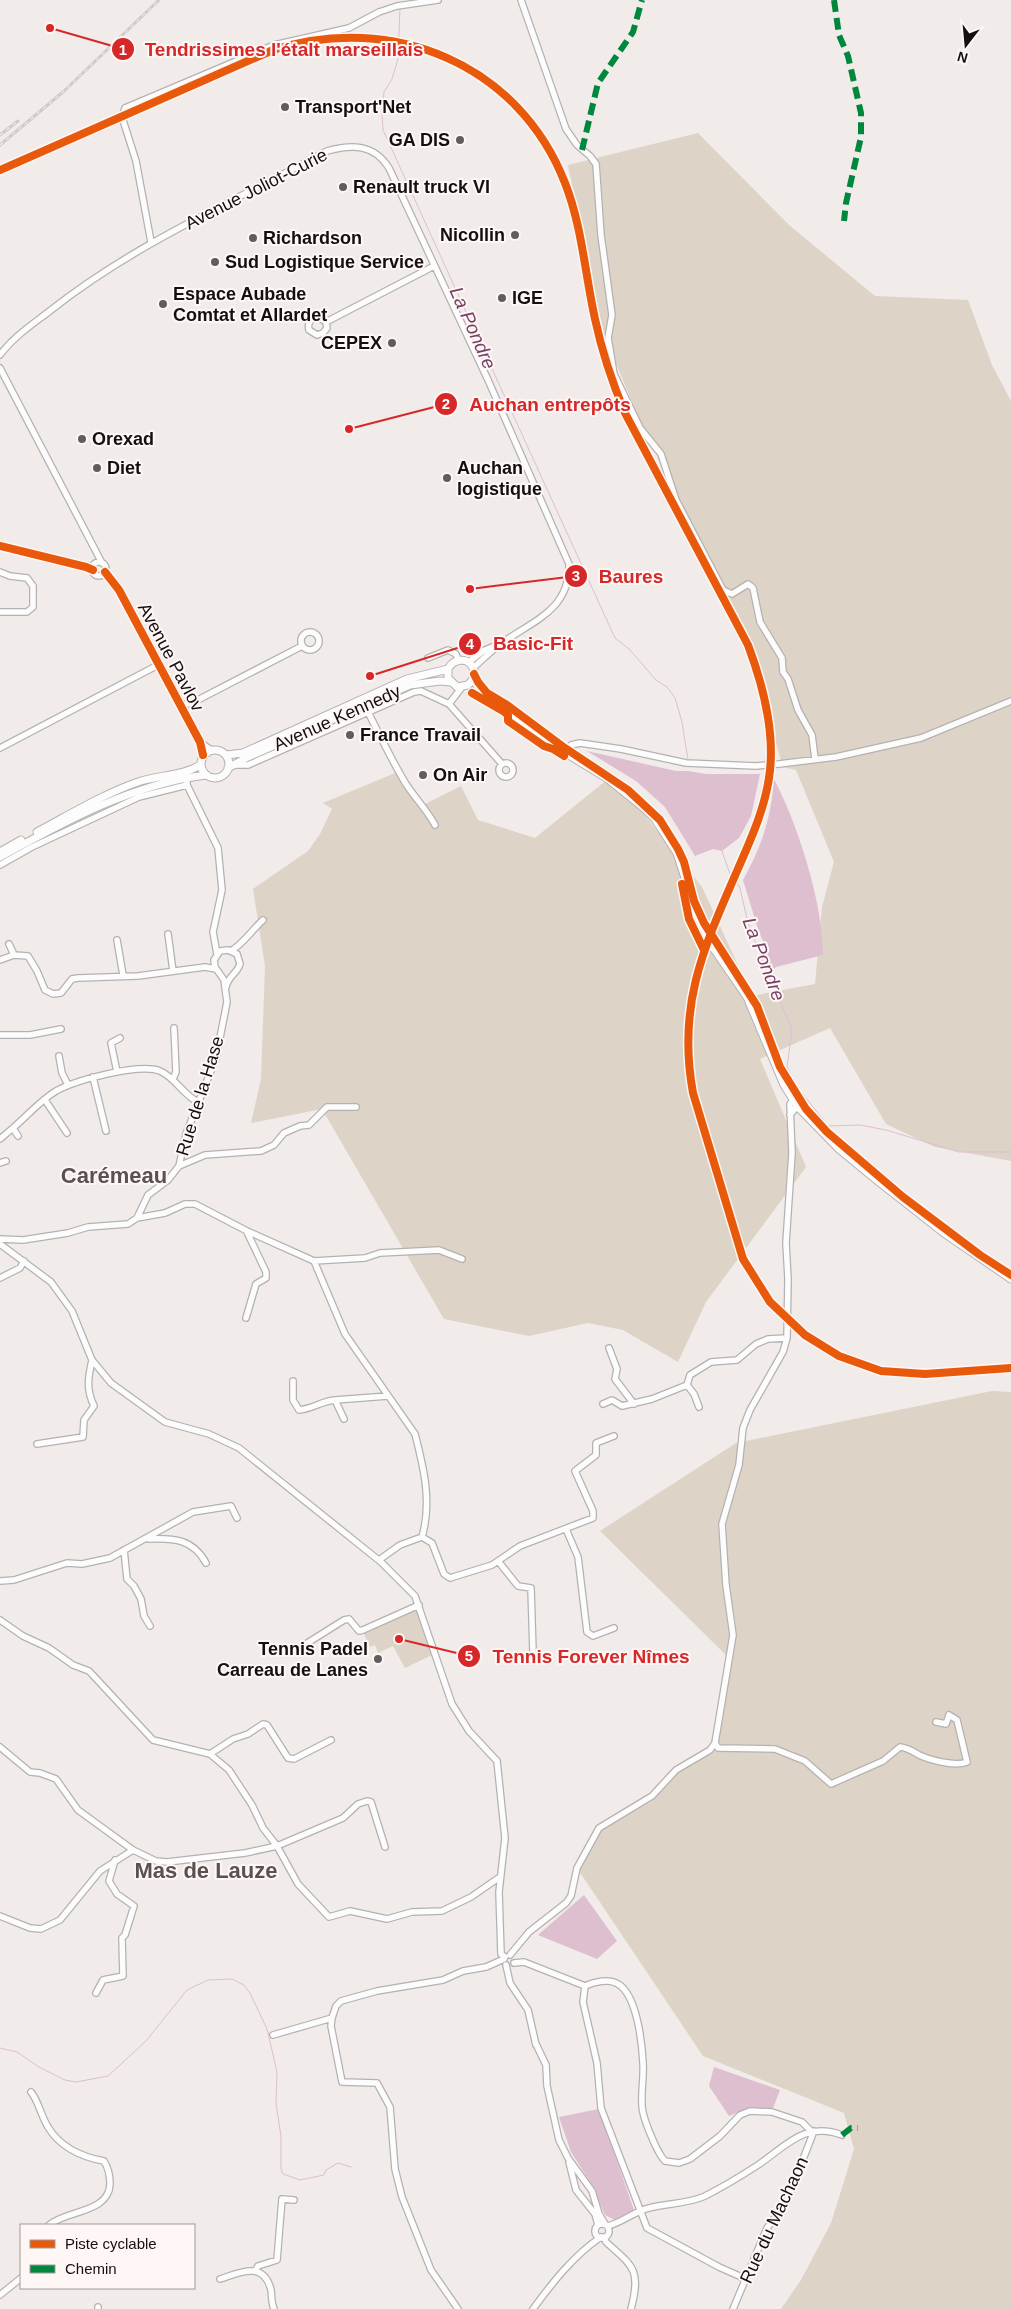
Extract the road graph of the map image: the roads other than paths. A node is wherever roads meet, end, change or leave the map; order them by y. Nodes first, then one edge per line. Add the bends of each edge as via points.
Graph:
1 (438, 0) edge
2 (521, 0) edge
3 (151, 242) junction
4 (434, 266) junction
5 (326, 322) dead end
6 (0, 356) edge
7 (0, 368) edge
8 (0, 546) edge
9 (97, 565) junction
10 (0, 572) edge
11 (103, 574) junction
12 (0, 612) edge
13 (302, 646) dead end
14 (428, 658) dead end
15 (458, 660) junction
16 (158, 664) junction
17 (471, 665) junction
18 (448, 669) junction
19 (474, 678) junction
20 (452, 683) junction
21 (463, 687) junction
22 (454, 695) junction
23 (495, 700) junction
24 (1011, 701) edge
25 (192, 703) junction
26 (449, 704) junction
27 (181, 705) junction
28 (368, 712) junction
29 (185, 714) junction
30 (200, 742) junction
31 (0, 748) edge
32 (211, 750) junction
33 (566, 753) junction
34 (203, 755) junction
35 (226, 756) junction
36 (815, 759) junction
37 (502, 764) dead end
38 (200, 765) junction
39 (231, 767) junction
40 (206, 775) junction
41 (188, 781) junction
42 (435, 825) dead end
43 (0, 852) edge
44 (0, 857) edge
45 (0, 865) edge
46 (263, 920) dead end
47 (168, 934) dead end
48 (117, 940) dead end
49 (215, 943) junction
50 (10, 944) dead end
51 (238, 946) junction
52 (223, 950) junction
53 (230, 951) junction
54 (237, 954) junction
55 (14, 955) junction
56 (215, 957) junction
57 (0, 960) edge
58 (205, 967) junction
59 (173, 971) junction
60 (218, 971) junction
61 (232, 974) junction
62 (123, 975) junction
63 (226, 987) junction
64 (174, 1028) dead end
65 (61, 1029) dead end
66 (0, 1036) edge
67 (120, 1038) dead end
68 (59, 1056) dead end
69 (117, 1072) junction
70 (93, 1078) junction
71 (173, 1079) junction
72 (68, 1085) junction
73 (44, 1100) junction
74 (198, 1102) junction
75 (796, 1102) junction
76 (356, 1107) dead end
77 (13, 1128) junction
78 (106, 1131) dead end
79 (66, 1133) dead end
80 (18, 1136) dead end
81 (0, 1138) edge
82 (179, 1166) junction
83 (137, 1218) junction
84 (247, 1231) junction
85 (0, 1239) edge
86 (0, 1244) edge
87 (462, 1259) dead end
88 (24, 1261) junction
89 (314, 1261) junction
90 (0, 1278) edge
91 (1011, 1279) edge
92 (246, 1318) dead end
93 (786, 1338) junction
94 (608, 1348) dead end
95 (92, 1360) junction
96 (293, 1382) dead end
97 (686, 1385) junction
98 (388, 1396) junction
99 (334, 1400) junction
100 (603, 1404) dead end
101 (634, 1404) junction
102 (699, 1407) dead end
103 (344, 1419) dead end
104 (614, 1436) dead end
105 (37, 1444) dead end
106 (237, 1518) dead end
107 (566, 1529) junction
108 (422, 1538) junction
109 (147, 1539) junction
110 (124, 1550) junction
111 (378, 1560) junction
112 (498, 1561) junction
113 (206, 1564) dead end
114 (0, 1581) edge
115 (419, 1605) junction
116 (0, 1620) edge
117 (150, 1626) dead end
118 (614, 1628) dead end
119 (301, 1647) dead end
120 (533, 1652) dead end
121 (936, 1722) dead end
122 (331, 1740) dead end
123 (715, 1743) junction
124 (0, 1747) edge
125 (210, 1754) junction
126 (277, 1846) junction
127 (385, 1847) dead end
128 (133, 1850) junction
129 (115, 1860) junction
130 (500, 1877) junction
131 (0, 1916) edge
132 (509, 1961) junction
133 (585, 1986) junction
134 (96, 1993) dead end
135 (332, 2018) junction
136 (273, 2035) dead end
137 (31, 2092) dead end
138 (813, 2132) junction
139 (842, 2134) dead end
140 (568, 2158) junction
141 (294, 2200) dead end
142 (640, 2212) junction
143 (51, 2224) edge
144 (604, 2231) junction
145 (256, 2270) junction
146 (20, 2279) edge
147 (746, 2279) junction
148 (220, 2280) dead end
149 (0, 2295) edge
150 (274, 2309) edge
151 (458, 2309) edge
152 (533, 2309) edge
153 (631, 2309) edge
154 (733, 2309) edge

1 - 3 street via 397,6 349,28 274,45 125,108 122,117 136,161
2 - 36 street via 566,129 596,164 601,235 612,315 608,338 614,374 640,428 661,454 676,500 723,590 732,594 748,584 753,588 760,622 782,658 783,672 812,735
3 - 4 street, Avenue Joliot-Curie via 327,151 355,146 370,150 383,159
3 - 6 street, Avenue Joliot-Curie via 86,283 13,339
4 - 5 street
4 - 17 street, Avenue Joliot-Curie via 569,564 570,579 554,609
7 - 9 street via 98,553
8 - 9 street via 86,566
9 - 11 street, Avenue Pavlov via 97,575
9 - 11 street via 106,566
10 - 12 street via 27,578 33,586 32,607 27,612
11 - 16 street, Avenue Pavlov via 116,586
13 - 25 street
14 - 15 street via 448,650 456,654
15 - 17 main road
15 - 18 main road, Avenue Kennedy
16 - 27 street, Avenue Pavlov
16 - 31 street
17 - 19 main road
18 - 20 main road
18 - 35 main road, Avenue Kennedy via 407,679 242,753
19 - 21 main road
19 - 23 main road via 480,690
20 - 21 main road, Avenue Kennedy
20 - 22 street
20 - 39 main road, Avenue Kennedy via 440,681 410,685
21 - 22 street
21 - 23 main road, Avenue Kennedy
22 - 26 street
23 - 33 main road
24 - 36 street via 921,738
25 - 27 street
25 - 29 street
26 - 28 street via 421,691
26 - 37 street
27 - 29 street, Avenue Pavlov
28 - 39 street via 248,765
28 - 42 street via 405,781
29 - 30 street, Avenue Pavlov
30 - 32 street, Avenue Pavlov
30 - 34 street, Avenue Pavlov
32 - 34 main road
32 - 35 main road via 220,750
33 - 36 street via 570,745 577,743 688,763 756,766
33 - 75 main road via 644,808 666,834 677,853 697,915 712,946 748,997 781,1076
34 - 38 main road
35 - 39 main road
38 - 40 main road
38 - 43 main road via 170,776 141,781 85,806
39 - 40 main road via 218,777
40 - 41 main road
41 - 44 main road via 136,790
41 - 45 street via 139,797
41 - 49 street via 218,848 222,890 213,932
46 - 51 street
47 - 59 street
48 - 62 street
49 - 52 street
49 - 56 street
50 - 55 street
51 - 53 street
51 - 54 street
52 - 53 street
52 - 56 street
53 - 54 street
54 - 61 street via 240,964
55 - 57 street
55 - 62 street via 28,956 45,990 53,994 61,993 72,979
56 - 58 street
56 - 60 street
58 - 59 street
58 - 60 street
59 - 62 street
60 - 61 street
60 - 63 street
61 - 63 street
63 - 74 street, Rue de la Hase via 227,1002 218,1049
64 - 71 street via 176,1072
65 - 66 street
67 - 69 street via 111,1043
68 - 72 street
69 - 70 street
69 - 71 street via 148,1068
70 - 72 street
70 - 78 street
71 - 74 street
72 - 73 street
73 - 77 street
73 - 79 street
74 - 82 street, Rue de la Hase
75 - 91 main road via 839,1149 926,1219
75 - 93 street via 790,1104 792,1153 786,1243
76 - 82 street via 327,1106 309,1124 284,1133 274,1145 261,1151 205,1155
77 - 80 street
77 - 81 street
82 - 83 street, Rue de la Hase via 144,1200
83 - 84 street via 195,1204
83 - 85 street via 128,1224 88,1227 23,1240
84 - 89 street
84 - 92 street via 266,1278 256,1284
86 - 88 street
87 - 89 street via 439,1250
88 - 90 street via 20,1268
88 - 95 street via 51,1282 72,1311
89 - 98 street via 345,1334
93 - 97 street via 768,1339 756,1344 737,1360 712,1362 690,1375
93 - 123 street via 783,1352 743,1428 739,1465 722,1524 733,1635
94 - 101 street via 617,1369 615,1379
95 - 105 street via 88,1393 94,1406 84,1420 83,1437
95 - 111 street via 111,1382 165,1422 209,1434 238,1448
96 - 99 street via 293,1400 299,1410
97 - 101 street
97 - 102 street
98 - 99 street
98 - 108 street via 415,1435 428,1496 427,1521
99 - 103 street
100 - 101 street via 612,1400 620,1406
104 - 107 street via 596,1443 596,1455 575,1471 593,1511 593,1518
106 - 109 street via 231,1506 193,1512
107 - 112 street via 520,1546
107 - 118 street via 578,1557 588,1632 593,1636
108 - 111 street via 400,1545
108 - 112 street via 432,1543 446,1577 478,1571
109 - 110 street
109 - 113 street via 175,1538 200,1553
110 - 114 street via 110,1558 82,1564 68,1563 14,1580
110 - 117 street via 127,1579 141,1599 144,1616
111 - 115 street via 409,1588
112 - 120 street via 518,1586 531,1588
115 - 119 street via 359,1631 349,1620 344,1620
115 - 130 street via 452,1704 469,1731 497,1761 506,1838
116 - 125 street via 73,1665 89,1671 153,1740
121 - 123 street via 946,1724 949,1716 956,1720 967,1762 962,1764 920,1756 900,1747 883,1761 831,1784 805,1761 775,1749 718,1748
122 - 125 street via 294,1759 288,1758 267,1725 263,1724
123 - 132 street via 710,1750 676,1770 652,1796 599,1828 576,1868 571,1896 529,1932
124 - 128 street via 30,1772 40,1772 56,1779 78,1810
125 - 126 street via 229,1770
126 - 127 street via 343,1818 358,1804 367,1801 371,1802
126 - 128 street via 245,1854 178,1862 156,1861
126 - 130 street via 298,1884 325,1914 333,1917 350,1911 387,1919 412,1912 442,1912 472,1897
128 - 129 street
129 - 131 street via 100,1871 60,1920 41,1929
129 - 134 street via 109,1881 117,1894 134,1906 122,1938 123,1976 103,1980
130 - 132 street via 501,1954
132 - 133 street via 536,1966
132 - 135 street via 463,1970 443,1980 377,1991 341,2001
132 - 140 street via 508,1975 528,2010 545,2070 554,2125
133 - 138 street via 617,1983 632,2003 643,2063 642,2106 658,2151 665,2161 679,2164 690,2159 720,2136 740,2114 750,2111 772,2112 802,2122
133 - 142 street via 582,2002 597,2063 601,2108
135 - 136 street
135 - 151 street via 342,2082 377,2083 390,2107 395,2169 402,2197 431,2270
137 - 143 street via 48,2128 59,2140 74,2151 104,2161 110,2174 107,2197 84,2211 62,2216
138 - 139 street via 830,2130
138 - 142 street via 790,2140 759,2164 705,2196
138 - 147 street, Rue du Machaon via 786,2203 768,2228
140 - 144 street via 592,2191
140 - 144 street via 576,2190
141 - 145 street via 282,2199 277,2260 258,2266
142 - 144 street
142 - 147 street via 644,2224 651,2231
144 - 152 street via 554,2282
144 - 153 street via 612,2248 628,2261 634,2271 636,2281
145 - 148 street
145 - 150 street via 271,2289
146 - 149 street
147 - 154 street, Rue du Machaon

